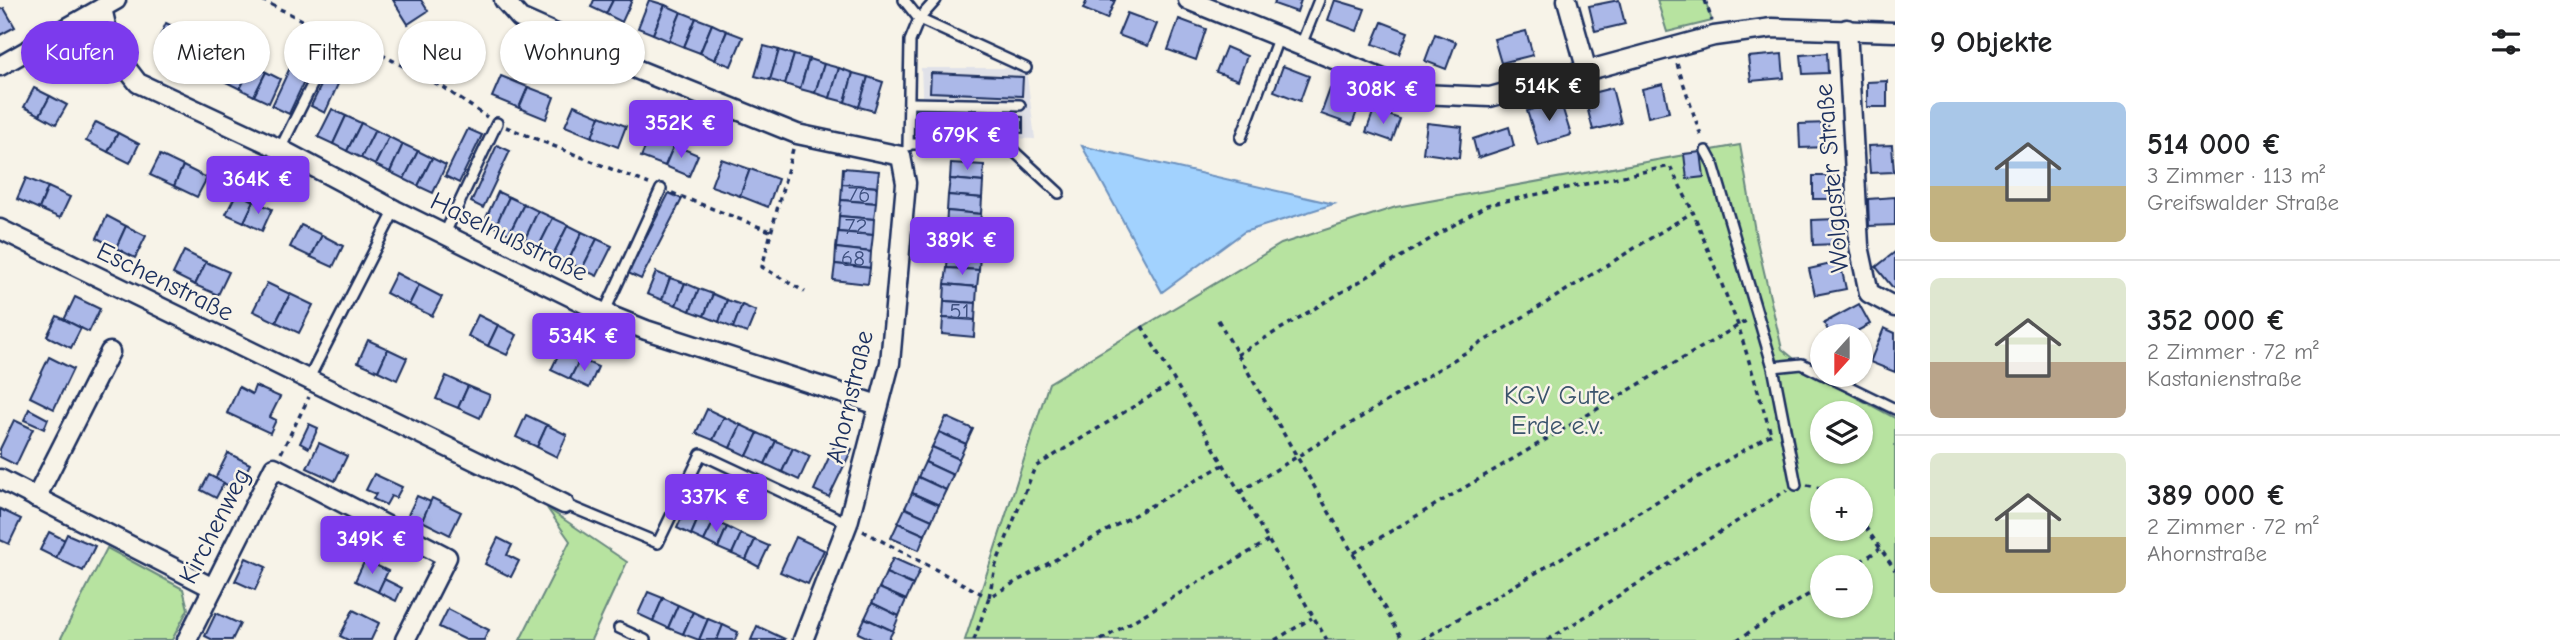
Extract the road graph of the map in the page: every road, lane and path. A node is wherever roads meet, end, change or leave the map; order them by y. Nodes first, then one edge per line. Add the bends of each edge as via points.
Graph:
1 (262, 0) edge
2 (504, 0) edge
3 (904, 0) edge
4 (936, 0) edge
5 (1188, 0) edge
6 (1319, 0) edge
7 (1567, 0) edge
8 (109, 4) edge
9 (919, 19) junction
10 (1723, 20) dead end
11 (304, 21) edge
12 (1700, 24) dead end
13 (1847, 29) junction
14 (1895, 32) edge
15 (1279, 36) junction
16 (1301, 45) junction
17 (1672, 48) junction
18 (384, 54) edge
19 (0, 66) edge
20 (1026, 68) dead end
21 (1587, 71) junction
22 (312, 84) edge
23 (910, 103) junction
24 (1020, 106) dead end
25 (497, 123) junction
26 (797, 134) junction
27 (1241, 138) dead end
28 (280, 149) junction
29 (905, 150) junction
30 (1706, 152) joint
31 (661, 189) junction
32 (1059, 193) dead end
33 (395, 210) junction
34 (1693, 212) junction
35 (0, 229) edge
36 (770, 231) junction
37 (445, 233) junction
38 (805, 292) dead end
39 (1895, 307) edge
40 (604, 313) junction
41 (1759, 313) junction
42 (1218, 320) dead end
43 (1738, 325) junction
44 (1142, 326) dead end
45 (110, 352) dead end
46 (1237, 355) junction
47 (1773, 367) junction
48 (1810, 368) edge
49 (312, 382) junction
50 (1173, 382) junction
51 (1850, 387) edge
52 (878, 405) junction
53 (1895, 409) edge
54 (1786, 425) junction
55 (1771, 434) junction
56 (1296, 456) junction
57 (1223, 465) junction
58 (274, 467) junction
59 (0, 479) edge
60 (1796, 485) junction
61 (1810, 487) edge
62 (1240, 492) junction
63 (36, 498) junction
64 (564, 503) joint
65 (848, 523) junction
66 (1873, 538) edge
67 (1268, 540) junction
68 (1880, 549) junction
69 (1354, 553) junction
70 (1871, 555) edge
71 (1895, 570) edge
72 (213, 588) junction
73 (982, 594) dead end
74 (1810, 594) edge
75 (989, 597) junction
76 (1313, 617) junction
77 (619, 628) dead end
78 (187, 640) edge
79 (405, 640) edge
80 (645, 640) edge
81 (803, 640) edge
82 (974, 640) edge
83 (1101, 640) edge
84 (1275, 640) edge
85 (1327, 640) edge
86 (1403, 640) edge
87 (1422, 640) edge
88 (1548, 640) edge
89 (1737, 640) edge

1 - 11 path
2 - 26 street via 520,18
3 - 9 lane
4 - 9 lane
5 - 15 street
6 - 16 lane
7 - 21 street
8 - 19 street
8 - 28 street, Haselnußstraße via 111,48 138,83
9 - 20 lane
9 - 23 lane via 910,41
10 - 12 path
13 - 14 street
13 - 17 street via 1772,28 1714,36
13 - 39 street, Wolgaster Straße via 1859,246 1870,293
15 - 16 street
15 - 27 lane
16 - 21 street via 1420,94 1490,97
17 - 21 street
17 - 30 path
18 - 25 path
22 - 28 lane
23 - 24 lane
23 - 29 lane
25 - 31 path
25 - 37 lane
26 - 29 street
26 - 36 path
28 - 33 street, Haselnußstraße
29 - 32 lane via 1006,144
29 - 52 street, Ahornstraße via 890,363
30 - 41 lane
31 - 36 path
31 - 40 lane
33 - 37 street, Haselnußstraße
33 - 49 lane, Haselnußstraße
34 - 43 path
34 - 46 path via 1670,166 1487,205
34 - 56 path
35 - 49 street, Eschenstraße
36 - 38 path via 762,267
37 - 40 street, Haselnußstraße
40 - 52 street, Haselnußstraße
41 - 43 path
41 - 47 lane
42 - 46 path
43 - 55 path
43 - 69 path
44 - 50 path
45 - 63 street
46 - 56 path
47 - 48 lane via 1802,364
47 - 54 lane
49 - 58 path
49 - 64 street, Eschenstraße
50 - 57 path
50 - 75 path via 1035,467 995,567
51 - 53 lane
52 - 65 street, Ahornstraße
54 - 55 path
54 - 60 lane
55 - 87 path
56 - 62 path
56 - 69 path
57 - 62 path
57 - 75 path
58 - 72 street, Kirchenweg
58 - 79 street, Kirchenweg via 447,557
59 - 63 street
60 - 61 path
60 - 88 path
62 - 67 path
63 - 72 street
64 - 65 lane via 658,543 701,454
65 - 73 path
65 - 81 street, Ahornstraße
66 - 68 path
67 - 76 path
67 - 83 path
68 - 70 path
68 - 71 path
69 - 86 path
72 - 78 street, Kirchenweg
74 - 89 path
75 - 82 path
76 - 84 path
76 - 85 path
77 - 80 lane

